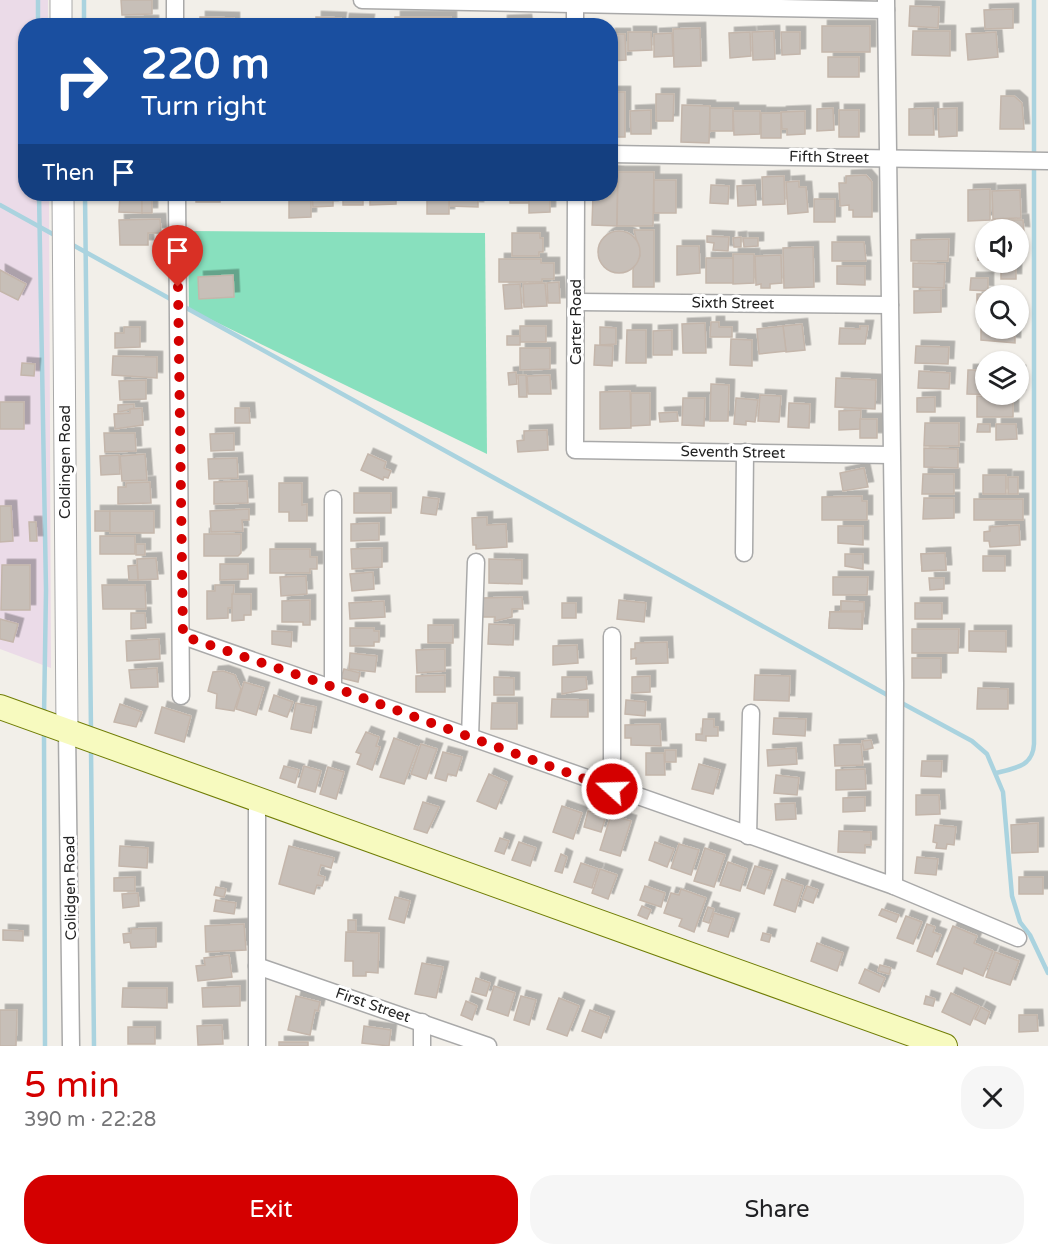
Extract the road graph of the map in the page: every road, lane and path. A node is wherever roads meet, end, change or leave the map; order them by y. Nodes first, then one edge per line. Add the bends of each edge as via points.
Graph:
1 (61, 0) edge
2 (175, 0) edge
3 (362, 0) edge
4 (575, 2) edge
5 (886, 5) edge
6 (61, 18) edge
7 (175, 18) edge
8 (575, 18) edge
9 (618, 154) edge
10 (888, 158) junction
11 (1048, 161) edge
12 (63, 201) edge
13 (177, 201) edge
14 (576, 201) edge
15 (577, 302) junction
16 (890, 305) junction
17 (575, 450) joint
18 (745, 452) junction
19 (891, 455) junction
20 (333, 499) dead end
21 (744, 553) dead end
22 (476, 562) dead end
23 (183, 636) junction
24 (612, 636) dead end
25 (333, 687) junction
26 (182, 696) dead end
27 (0, 707) edge
28 (751, 713) dead end
29 (67, 730) junction
30 (470, 737) junction
31 (612, 789) junction
32 (257, 800) junction
33 (748, 836) junction
34 (894, 886) junction
35 (1018, 938) dead end
36 (257, 966) junction
37 (422, 1022) junction
38 (71, 1046) edge
39 (257, 1046) edge
40 (422, 1046) edge
41 (488, 1046) edge
42 (945, 1046) edge

1 - 6 street
2 - 7 street
3 - 4 street
4 - 5 street
4 - 8 street
5 - 10 street
9 - 10 street, Fifth Street
10 - 11 street, Fifth Street
10 - 16 street
12 - 29 street, Coldingen Road
13 - 23 street
14 - 15 street, Carter Road
15 - 16 street, Sixth Street
15 - 17 street, Carter Road
16 - 19 street
17 - 18 street, Seventh Street
18 - 19 street, Seventh Street
18 - 21 street
19 - 34 street
20 - 25 street
22 - 30 street
23 - 25 street
23 - 26 street
24 - 31 street
25 - 30 street
27 - 29 main road
28 - 33 street
29 - 32 main road
29 - 38 street, Colidgen Road
30 - 31 street
31 - 33 street
32 - 36 street
32 - 42 main road
33 - 34 street
34 - 35 street
36 - 37 street, First Street
36 - 39 street
37 - 40 street
37 - 41 street, First Street

